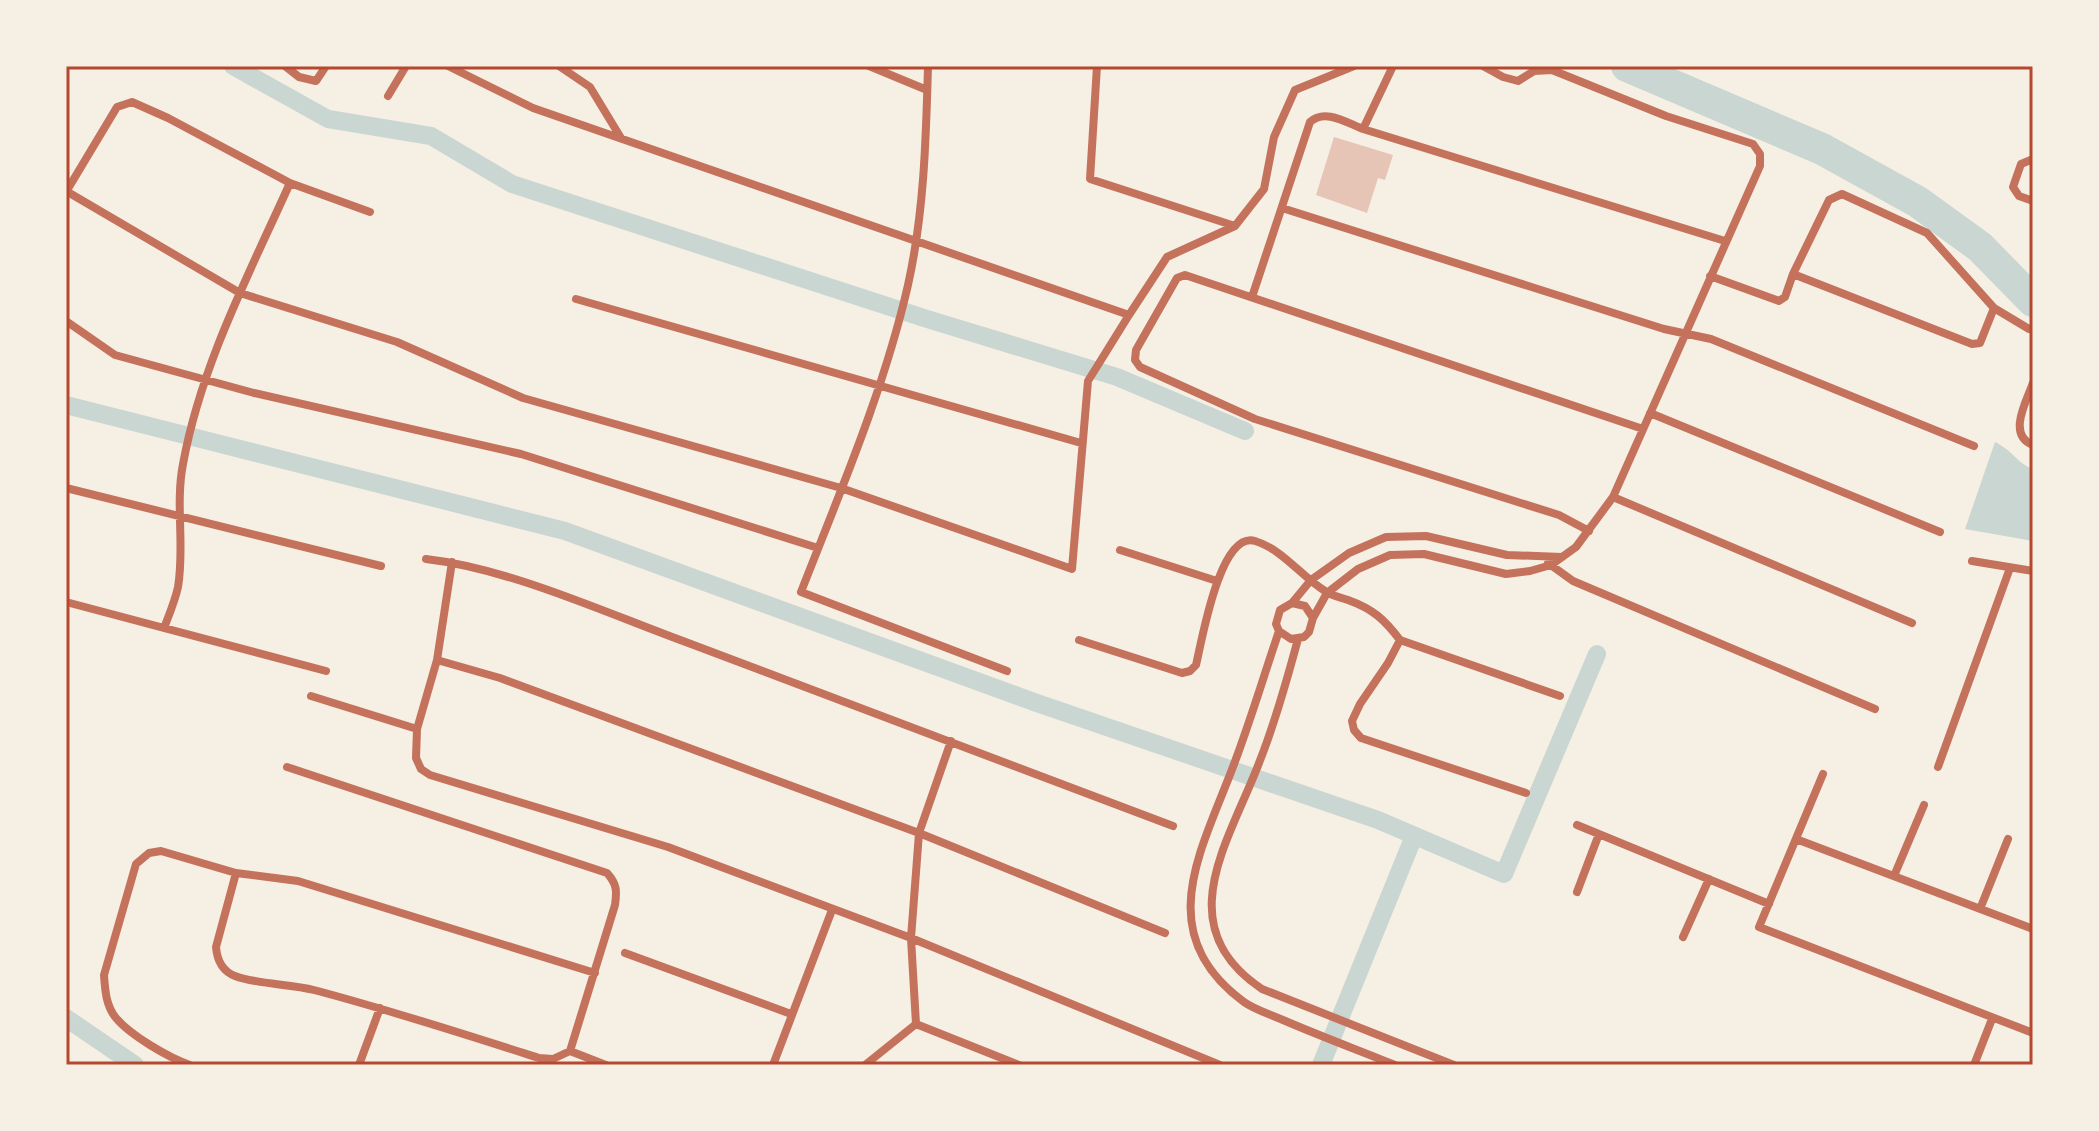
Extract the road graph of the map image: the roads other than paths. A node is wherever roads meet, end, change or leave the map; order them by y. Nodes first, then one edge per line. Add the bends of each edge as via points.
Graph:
1 (285, 66) edge
2 (326, 66) edge
3 (406, 66) edge
4 (448, 66) edge
5 (559, 66) edge
6 (869, 66) edge
7 (928, 66) edge
8 (1097, 66) edge
9 (1354, 66) edge
10 (1393, 66) edge
11 (1483, 66) edge
12 (927, 90) junction
13 (388, 96) dead end
14 (1363, 129) junction
15 (622, 138) junction
16 (2033, 159) edge
17 (290, 183) junction
18 (66, 191) edge
19 (2033, 201) edge
20 (1282, 208) junction
21 (370, 212) dead end
22 (1235, 226) junction
23 (1725, 241) junction
24 (914, 242) junction
25 (1793, 274) junction
26 (1710, 276) junction
27 (240, 293) junction
28 (1252, 297) junction
29 (576, 299) dead end
30 (1994, 308) junction
31 (1129, 315) junction
32 (66, 321) edge
33 (2029, 329) dead end
34 (1685, 333) junction
35 (205, 379) junction
36 (2033, 383) edge
37 (879, 384) junction
38 (1650, 413) junction
39 (1643, 429) junction
40 (1081, 443) junction
41 (2033, 445) edge
42 (1974, 446) dead end
43 (66, 488) edge
44 (841, 488) junction
45 (1613, 497) junction
46 (178, 517) junction
47 (1589, 531) junction
48 (1940, 532) dead end
49 (818, 548) junction
50 (1120, 550) dead end
51 (1537, 556) junction
52 (1563, 557) junction
53 (426, 559) dead end
54 (1972, 561) dead end
55 (452, 562) junction
56 (1551, 565) junction
57 (381, 566) dead end
58 (2010, 568) junction
59 (2033, 571) edge
60 (1311, 580) junction
61 (1217, 581) junction
62 (1327, 593) junction
63 (66, 602) edge
64 (1292, 603) junction
65 (1313, 618) junction
66 (1912, 623) dead end
67 (164, 628) junction
68 (1279, 631) junction
69 (1298, 639) junction
70 (1079, 640) dead end
71 (1400, 640) junction
72 (437, 660) junction
73 (326, 671) dead end
74 (1007, 671) dead end
75 (311, 696) dead end
76 (1560, 696) dead end
77 (1875, 709) dead end
78 (417, 729) junction
79 (951, 741) junction
80 (287, 767) dead end
81 (1938, 767) dead end
82 (1823, 774) dead end
83 (1526, 793) dead end
84 (1924, 805) dead end
85 (1577, 825) dead end
86 (1173, 826) dead end
87 (919, 833) junction
88 (1599, 834) junction
89 (1796, 839) junction
90 (2008, 839) dead end
91 (1202, 844) junction
92 (1221, 853) junction
93 (236, 873) junction
94 (1894, 876) junction
95 (1709, 879) junction
96 (1577, 892) dead end
97 (1769, 904) junction
98 (1980, 909) junction
99 (832, 910) junction
100 (2033, 929) edge
101 (1165, 933) dead end
102 (1683, 937) dead end
103 (911, 938) junction
104 (625, 953) dead end
105 (595, 973) junction
106 (380, 1008) junction
107 (791, 1014) junction
108 (1992, 1019) junction
109 (916, 1024) junction
110 (2033, 1033) edge
111 (570, 1051) junction
112 (190, 1065) edge
113 (359, 1065) edge
114 (606, 1065) edge
115 (773, 1065) edge
116 (865, 1065) edge
117 (1019, 1065) edge
118 (1220, 1065) edge
119 (1395, 1065) edge
120 (1454, 1065) edge
121 (1974, 1065) edge

1 - 2 street via 316,81
3 - 13 street
4 - 15 street via 533,108
5 - 15 street via 590,87
6 - 12 street
7 - 12 street
8 - 22 street via 1090,179
9 - 22 street via 1295,90 1274,137 1264,189
10 - 14 street
11 - 23 street via 1518,81 1534,71 1552,70 1753,144 1760,166
12 - 24 street via 924,186
14 - 20 street via 1316,116
14 - 23 street
15 - 24 street
16 - 19 street via 2021,164 2013,187
17 - 18 street via 132,102 117,107
17 - 21 street
17 - 27 street
18 - 27 street
20 - 28 street
20 - 34 street
22 - 31 street via 1167,257
23 - 26 street
24 - 31 street
24 - 37 street via 908,284
25 - 26 street via 1779,301
25 - 30 street via 1972,344 1980,343
25 - 30 street via 1829,200 1842,194 1927,233
26 - 34 street
27 - 35 street
27 - 44 street via 397,342 523,398
28 - 39 street
28 - 47 street via 1194,276 1177,278 1135,360 1140,367 1255,419 1559,515
29 - 37 street
30 - 33 street
31 - 40 street via 1088,381
32 - 35 street via 115,355
34 - 38 street
34 - 42 street
35 - 46 street via 183,466
35 - 49 street via 521,454
36 - 41 street via 2019,433
37 - 40 street
37 - 44 street
38 - 39 street
38 - 48 street
39 - 45 street
40 - 44 street via 1072,569
43 - 46 street
44 - 49 street
45 - 47 street
45 - 66 street
46 - 57 street
46 - 67 street via 177,590
47 - 52 street
49 - 74 street via 801,592
50 - 61 street
51 - 52 street
51 - 56 street
51 - 60 street via 1507,555 1426,536 1386,537 1349,553
52 - 56 street
53 - 55 street
54 - 58 street
55 - 72 street
55 - 79 street via 538,588
56 - 62 street via 1506,574 1424,554 1390,555 1358,569
56 - 77 street via 1573,581
58 - 59 street
58 - 81 street
60 - 61 street via 1257,541 1245,540 1236,544
60 - 62 street
60 - 64 street
61 - 70 street via 1196,665 1190,671 1182,673
62 - 65 street
62 - 71 street via 1383,617
63 - 67 street
64 - 65 street via 1305,606
64 - 68 street via 1280,610
65 - 69 street via 1309,632
67 - 73 street
68 - 69 street
68 - 91 street
69 - 92 street via 1261,759
71 - 76 street
71 - 83 street via 1360,704 1354,730 1368,741
72 - 78 street
72 - 87 street via 500,678
75 - 78 street
78 - 99 street via 416,758 430,775 668,847
79 - 86 street
79 - 87 street
80 - 105 street via 607,873 617,892
82 - 89 street
84 - 94 street
85 - 88 street
87 - 101 street
87 - 103 street
88 - 95 street
88 - 96 street
89 - 94 street
89 - 97 street
90 - 98 street
91 - 92 street
91 - 119 street via 1189,906 1196,941 1210,969 1247,1004
92 - 120 street via 1211,889 1212,917 1225,952 1243,976 1262,989
93 - 105 street via 298,881
93 - 106 street via 216,947 224,969 235,976
93 - 112 street via 161,851 141,858 104,975 116,1019 158,1050
94 - 98 street
95 - 97 street
95 - 102 street
97 - 108 street via 1759,927 1763,930
98 - 100 street
99 - 103 street
99 - 107 street
103 - 109 street
103 - 118 street
104 - 107 street
105 - 111 street
106 - 111 street via 539,1058 553,1059
106 - 113 street
107 - 115 street
108 - 110 street
108 - 121 street
109 - 116 street
109 - 117 street
111 - 114 street

